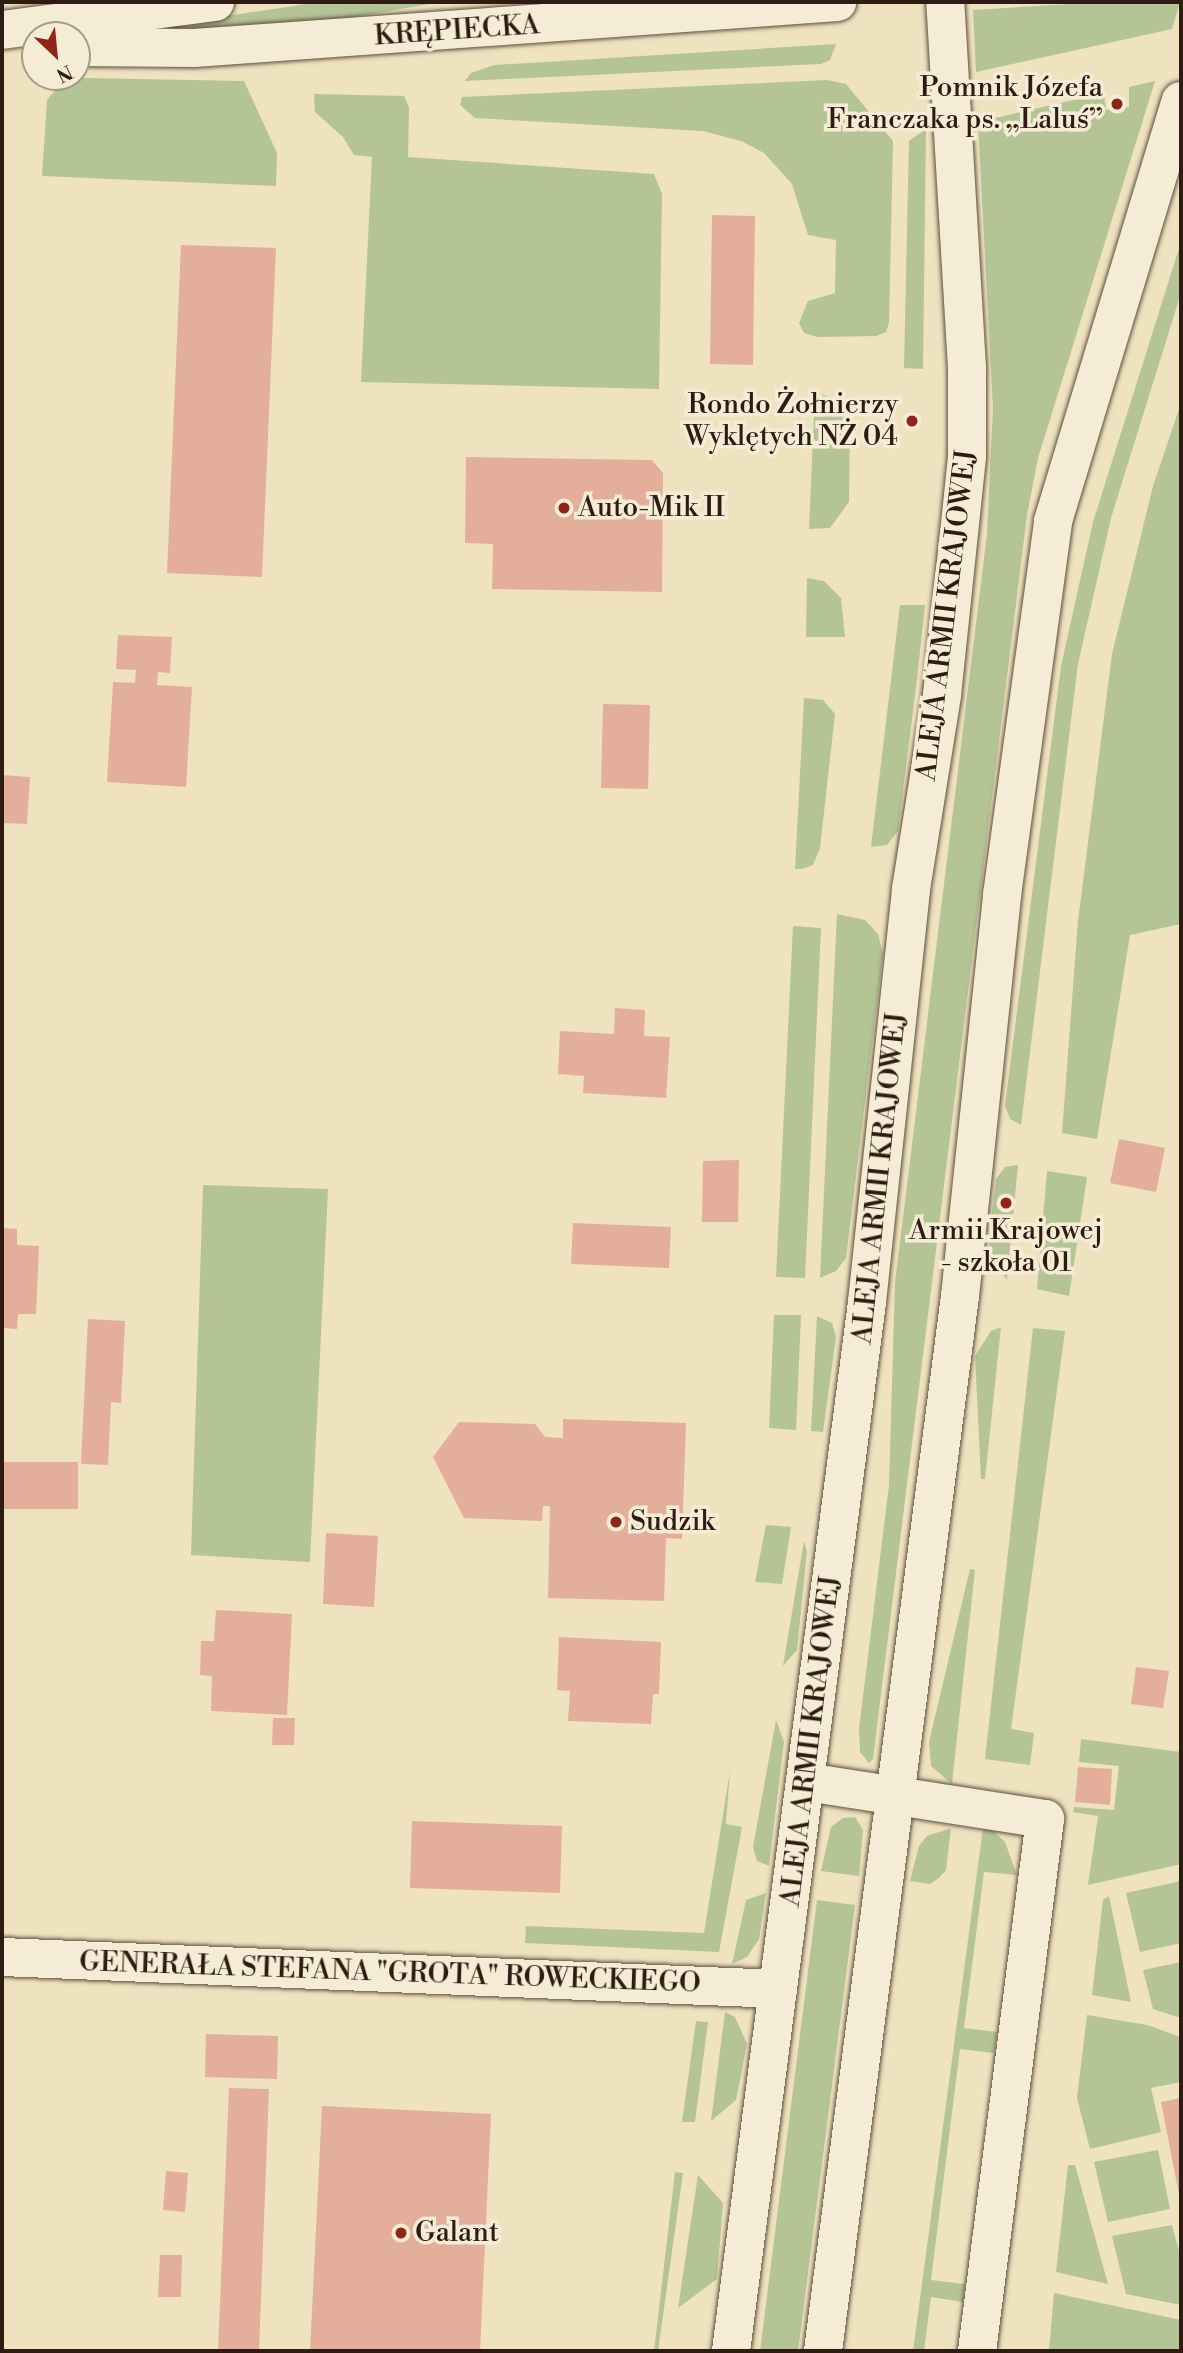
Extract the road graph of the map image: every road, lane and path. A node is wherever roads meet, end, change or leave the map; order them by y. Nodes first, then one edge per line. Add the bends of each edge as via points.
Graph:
1 (215, 2) edge
2 (837, 2) edge
3 (945, 2) edge
4 (2, 30) edge
5 (2, 44) edge
6 (21, 45) edge
7 (91, 47) edge
8 (1181, 101) edge
9 (806, 1783) junction
10 (894, 1793) junction
11 (2, 1957) edge
12 (778, 1989) junction
13 (731, 2351) edge
14 (823, 2351) edge
15 (976, 2351) edge

1 - 4 street
2 - 7 street, KRĘPIECKA via 221,47
3 - 9 street, ALEJA ARMII KRAJOWEJ via 967,368 967,456 944,683 911,889 885,1148
5 - 6 street
8 - 10 street via 1053,521 1002,895 960,1296
9 - 10 street
9 - 12 street, ALEJA ARMII KRAJOWEJ
10 - 14 street
10 - 15 street via 1045,1819
11 - 12 street, GENERAŁA STEFANA "GROTA" ROWECKIEGO
12 - 13 street, ALEJA ARMII KRAJOWEJ

